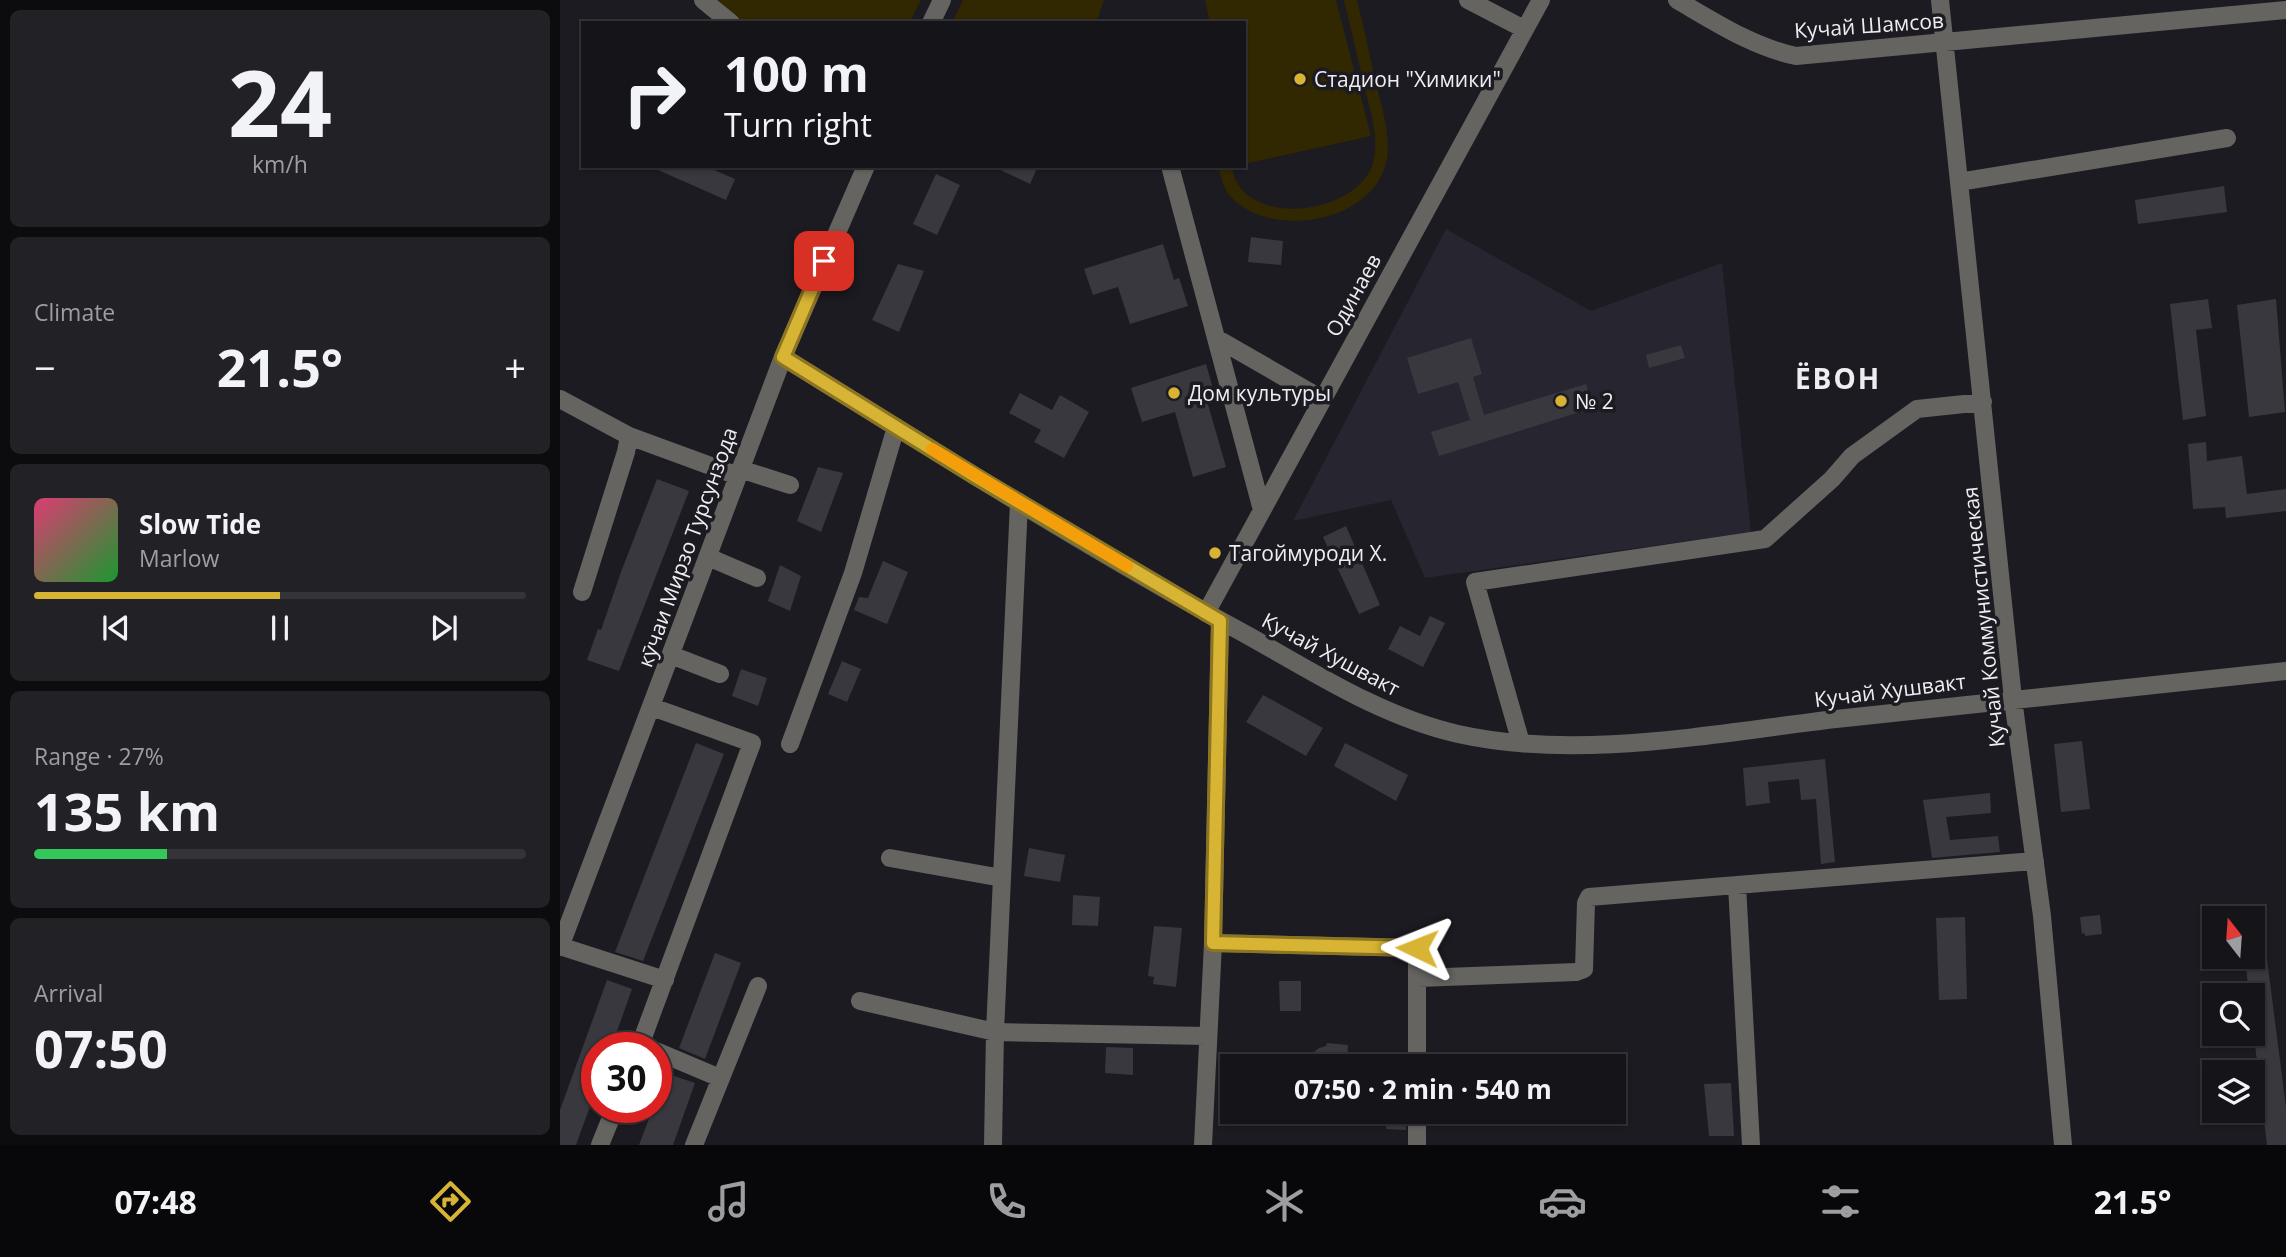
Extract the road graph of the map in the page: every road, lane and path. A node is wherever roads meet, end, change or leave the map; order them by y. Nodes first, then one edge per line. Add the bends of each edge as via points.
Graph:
1 (703, 0) edge
2 (942, 0) edge
3 (1468, 0) edge
4 (1541, 0) edge
5 (1677, 0) edge
6 (1940, 0) edge
7 (2286, 10) edge
8 (729, 21) edge
9 (932, 21) edge
10 (1524, 29) junction
11 (1944, 43) junction
12 (2227, 138) dead end
13 (865, 168) edge
14 (1171, 168) edge
15 (1959, 182) junction
16 (1216, 338) junction
17 (783, 357) junction
18 (560, 399) edge
19 (1322, 399) junction
20 (1983, 402) junction
21 (896, 427) junction
22 (628, 436) junction
23 (739, 473) junction
24 (790, 485) dead end
25 (1019, 502) junction
26 (1262, 510) junction
27 (708, 557) junction
28 (757, 578) dead end
29 (582, 593) dead end
30 (1213, 617) junction
31 (671, 655) junction
32 (2286, 671) edge
33 (720, 674) dead end
34 (2013, 699) junction
35 (652, 707) junction
36 (1521, 743) junction
37 (790, 744) dead end
38 (890, 858) dead end
39 (2035, 861) junction
40 (1002, 878) junction
41 (1737, 885) junction
42 (1213, 943) junction
43 (560, 947) edge
44 (1418, 978) junction
45 (665, 980) junction
46 (758, 986) dead end
47 (860, 1001) dead end
48 (651, 1032) edge
49 (995, 1032) junction
50 (1207, 1036) junction
51 (1418, 1054) edge
52 (672, 1058) edge
53 (720, 1078) junction
54 (609, 1123) edge
55 (1418, 1124) edge
56 (600, 1145) edge
57 (694, 1145) edge
58 (993, 1145) edge
59 (1203, 1145) edge
60 (1417, 1145) edge
61 (1751, 1145) edge
62 (2063, 1145) edge

1 - 8 street
2 - 9 street
3 - 10 street
4 - 10 street, Одинаев
5 - 11 street, Кучай Шамсов via 1730,31 1796,56
6 - 11 street, Кучай Коммунистическая
7 - 11 street, Кучай Шамсов
10 - 19 street, Одинаев
11 - 15 street, Кучай Коммунистическая
12 - 15 street
13 - 17 street, кӯчаи Мирзо Турсунзода
14 - 16 street
15 - 20 street, Кучай Коммунистическая
16 - 19 street
16 - 26 street
17 - 21 street, Кучай Хушвакт
17 - 23 street, кӯчаи Мирзо Турсунзода
18 - 22 street
19 - 26 street, Одинаев
20 - 34 street, Кучай Коммунистическая
20 - 36 street via 1917,409 1852,456 1765,539 1475,582
21 - 25 street, Кучай Хушвакт
21 - 37 street via 853,573
22 - 23 street
22 - 29 street
23 - 24 street
23 - 27 street, кӯчаи Мирзо Турсунзода
25 - 30 street, Кучай Хушвакт
25 - 40 street
26 - 30 street, Одинаев
27 - 28 street
27 - 31 street, кӯчаи Мирзо Турсунзода
30 - 36 street, Кучай Хушвакт via 1385,711 1458,734
30 - 42 street
31 - 33 street
31 - 35 street, кӯчаи Мирзо Турсунзода
32 - 34 street, Кучай Хушвакт
34 - 36 street, Кучай Хушвакт via 1621,744
34 - 39 street, Кучай Коммунистическая
35 - 43 street, кӯчаи Мирзо Турсунзода
35 - 45 street via 752,743
38 - 40 street
39 - 41 street
39 - 62 street, Кучай Коммунистическая
40 - 49 street
41 - 44 street via 1589,897 1584,969 1576,972
41 - 61 street
42 - 44 street via 1417,948
42 - 50 street
43 - 45 street
44 - 51 street
45 - 48 street
46 - 53 street
47 - 49 street
49 - 50 street
49 - 58 street
50 - 59 street
52 - 53 street
53 - 57 street
54 - 56 street
55 - 60 street

